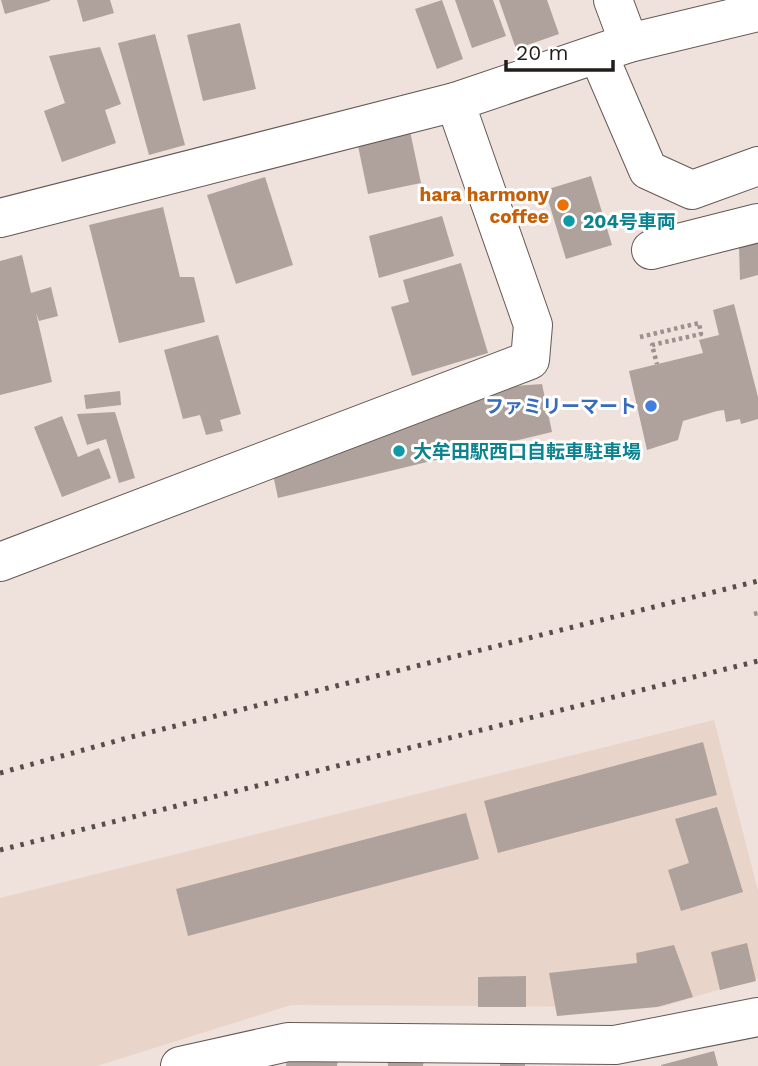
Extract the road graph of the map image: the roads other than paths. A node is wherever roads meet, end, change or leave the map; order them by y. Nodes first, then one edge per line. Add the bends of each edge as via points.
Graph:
1 (614, 0) edge
2 (700, 12) edge
3 (758, 12) edge
4 (614, 48) junction
5 (455, 102) junction
6 (758, 166) edge
7 (0, 218) edge
8 (758, 223) edge
9 (651, 250) dead end
10 (0, 562) edge
11 (758, 1017) edge
12 (180, 1066) edge

1 - 4 street
2 - 3 street
2 - 4 street
4 - 5 street
4 - 6 street via 648,170 692,190
5 - 7 street
5 - 10 street via 533,325 530,360
8 - 9 street
11 - 12 street via 615,1045 288,1042

